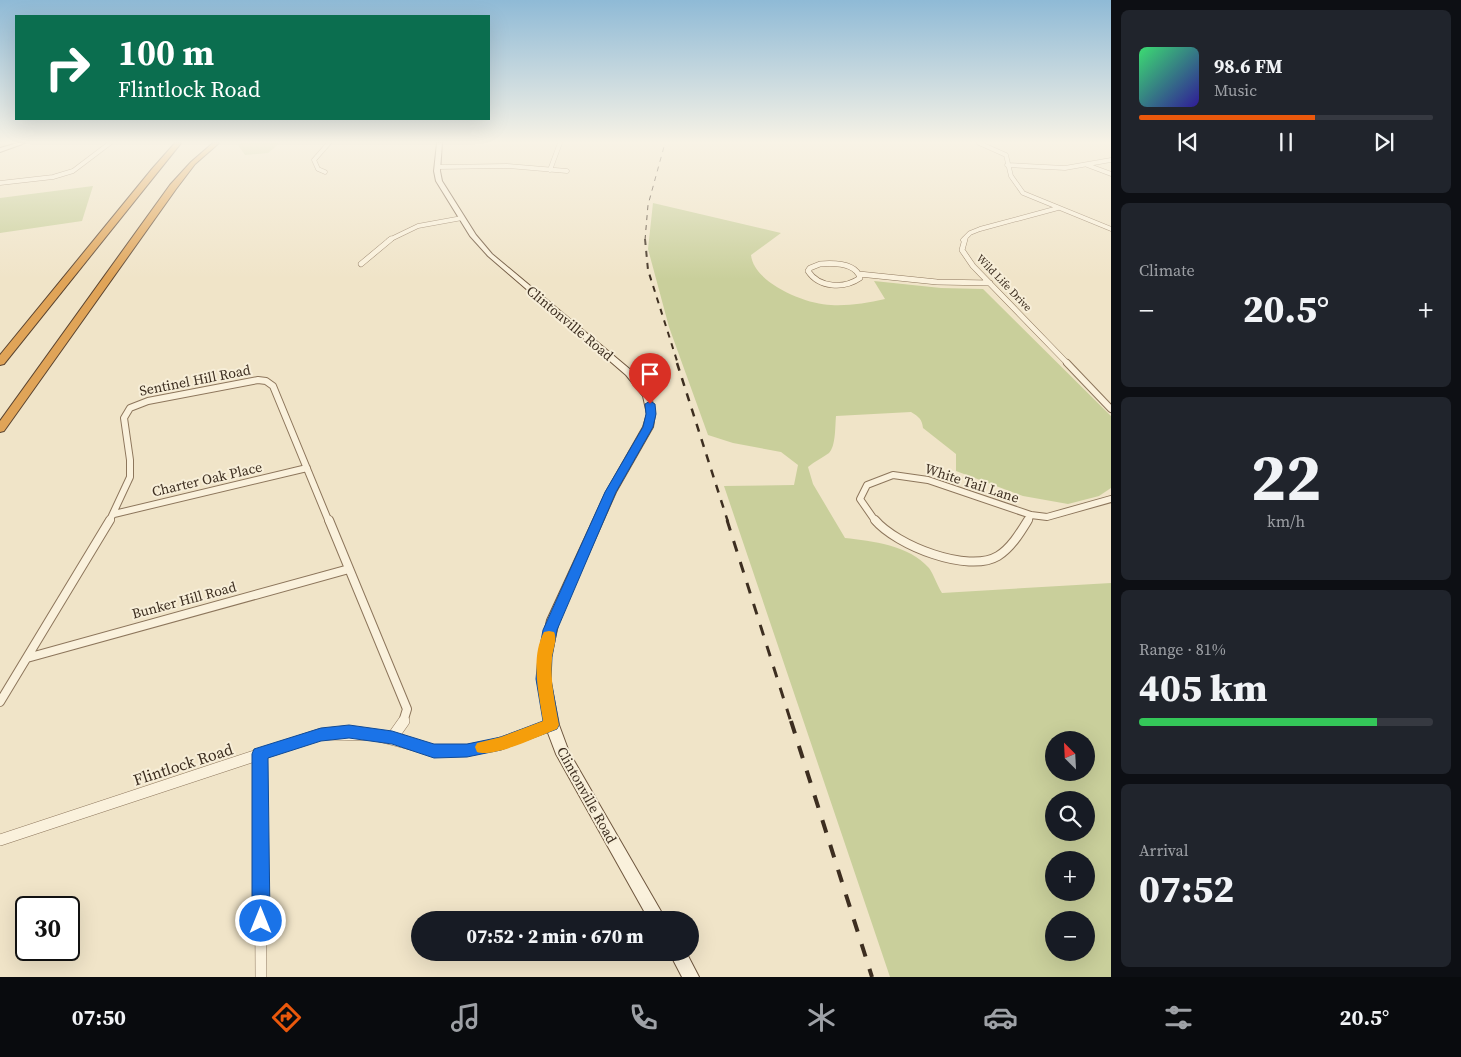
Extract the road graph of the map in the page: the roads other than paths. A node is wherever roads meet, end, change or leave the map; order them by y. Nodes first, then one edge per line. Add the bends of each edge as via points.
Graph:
1 (139, 189) edge
2 (172, 189) edge
3 (444, 189) edge
4 (1018, 189) edge
5 (1058, 208) junction
6 (462, 218) junction
7 (1111, 230) edge
8 (361, 264) dead end
9 (859, 275) junction
10 (990, 283) junction
11 (0, 362) edge
12 (1111, 409) edge
13 (0, 429) edge
14 (307, 468) junction
15 (1111, 499) edge
16 (114, 514) junction
17 (1031, 515) junction
18 (349, 569) junction
19 (27, 658) junction
20 (0, 702) edge
21 (552, 725) junction
22 (392, 738) junction
23 (260, 754) junction
24 (0, 840) edge
25 (653, 911) edge
26 (682, 961) edge
27 (261, 977) edge
28 (691, 977) edge

1 - 11 highway
2 - 13 highway
3 - 6 street, Clintonville Road
4 - 5 street
5 - 7 street
5 - 10 street, Wild Life Drive via 987,226 967,236 962,250
6 - 8 street via 422,224 393,237
6 - 21 street, Clintonville Road via 490,255 629,373 644,390 650,404 648,427 611,492 550,630 544,679
9 - 9 street via 857,282 834,285 819,281 808,271 814,266 835,264 851,268
9 - 10 street via 938,284 980,286
10 - 12 street, Wild Life Drive
14 - 16 street, Charter Oak Place
14 - 16 street, Sentinel Hill Road via 273,386 266,381 244,381 148,401 133,406 125,414 130,477
14 - 18 street, Sentinel Hill Road
15 - 17 street, White Tail Lane via 1047,517
16 - 19 street, Sentinel Hill Road
17 - 17 street, White Tail Lane via 1003,552 994,558 965,562 931,554 890,535 860,499 867,485 893,475 928,480
18 - 19 street, Bunker Hill Road
18 - 22 street, Sentinel Hill Road via 407,709 405,720
19 - 20 street, Sentinel Hill Road
21 - 22 street, Flintlock Road via 467,751 434,751
21 - 25 street, Clintonville Road via 576,778
22 - 23 street, Flintlock Road via 349,732 321,734
23 - 24 street, Flintlock Road
23 - 27 street
26 - 28 street

